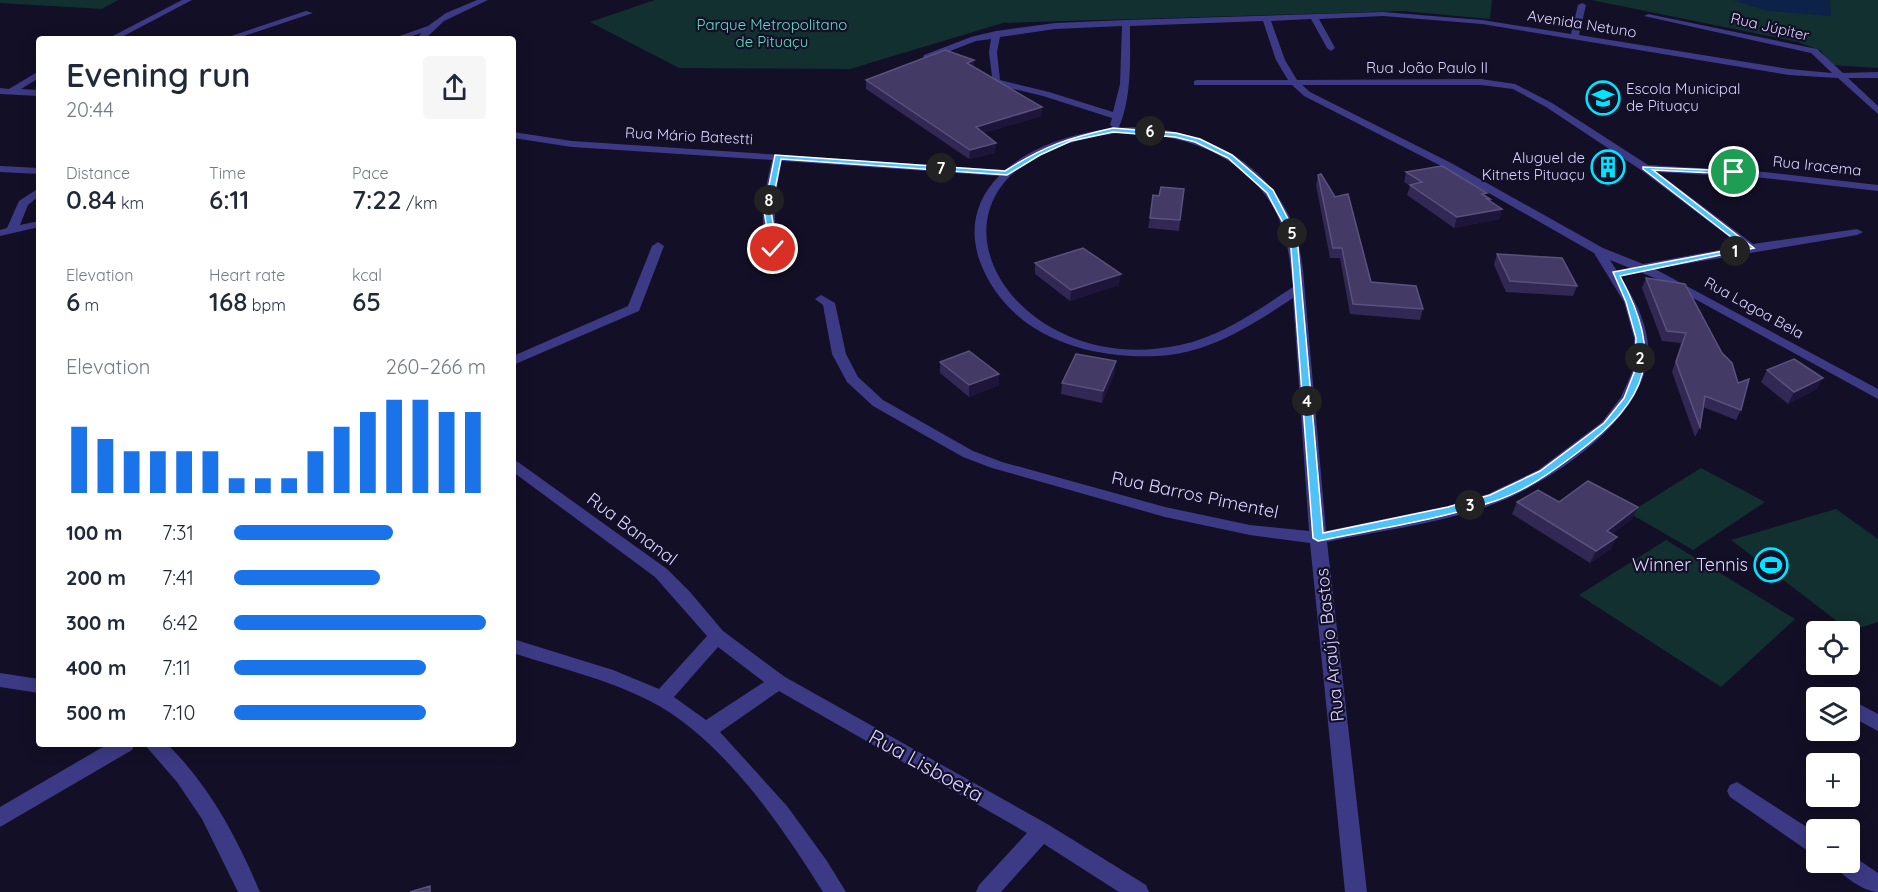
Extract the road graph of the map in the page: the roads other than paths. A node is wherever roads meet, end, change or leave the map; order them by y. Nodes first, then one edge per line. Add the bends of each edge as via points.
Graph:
1 (188, 0) edge
2 (484, 0) edge
3 (1582, 5) dead end
4 (309, 13) dead end
5 (1312, 16) junction
6 (1648, 16) dead end
7 (1266, 18) junction
8 (1126, 22) junction
9 (429, 28) junction
10 (996, 34) junction
11 (117, 36) edge
12 (236, 36) edge
13 (404, 36) edge
14 (423, 36) edge
15 (1575, 36) junction
16 (1330, 48) dead end
17 (914, 62) edge
18 (1878, 75) edge
19 (36, 76) edge
20 (1841, 76) junction
21 (1197, 83) dead end
22 (1295, 84) junction
23 (5, 92) edge
24 (36, 93) edge
25 (1878, 111) edge
26 (1118, 117) junction
27 (1113, 130) junction
28 (516, 135) edge
29 (778, 156) junction
30 (1645, 168) junction
31 (0, 169) edge
32 (36, 171) edge
33 (1007, 173) junction
34 (1878, 188) edge
35 (36, 193) edge
36 (36, 225) edge
37 (6, 232) edge
38 (1857, 232) dead end
39 (658, 246) dead end
40 (1750, 248) junction
41 (1599, 251) junction
42 (779, 258) dead end
43 (1643, 268) junction
44 (1615, 274) junction
45 (1298, 289) junction
46 (821, 299) dead end
47 (516, 360) edge
48 (1878, 395) edge
49 (516, 467) edge
50 (1318, 538) junction
51 (717, 636) junction
52 (516, 647) edge
53 (0, 680) edge
54 (778, 682) junction
55 (36, 686) edge
56 (662, 699) junction
57 (1860, 713) edge
58 (1878, 723) edge
59 (707, 730) junction
60 (120, 747) edge
61 (157, 747) edge
62 (1737, 791) dead end
63 (0, 818) edge
64 (1042, 831) junction
65 (1806, 837) edge
66 (1860, 873) edge
67 (1878, 885) edge
68 (249, 892) edge
69 (835, 892) edge
70 (987, 892) edge
71 (1138, 892) edge
72 (1356, 892) edge

1 - 11 street
2 - 9 street
3 - 15 street
4 - 12 street
5 - 7 street, Avenida Netuno
5 - 15 street, Avenida Netuno via 1425,15
5 - 16 street
6 - 20 street, Rua Júpiter via 1807,48 1821,54
7 - 8 street, Avenida Netuno
7 - 22 street
8 - 10 street, Avenida Netuno
8 - 26 street via 1125,84
9 - 13 street
9 - 14 street
10 - 17 street, Avenida Netuno
10 - 26 street via 996,82
15 - 20 street, Avenida Netuno via 1767,69
18 - 20 street, Avenida Netuno
19 - 23 street
20 - 25 street, Rua Júpiter
21 - 22 street, Rua João Paulo II
22 - 30 street, Rua João Paulo II via 1506,84 1549,105
22 - 41 street, Rua Lagoa Bela
23 - 24 street
26 - 27 street
27 - 33 street, Rua Araújo Bastos via 1070,139
27 - 45 street, Rua Araújo Bastos via 1154,131 1197,141 1230,156 1249,171 1270,192 1294,236
28 - 29 street, Rua Mário Batestti via 572,144
29 - 33 street, Rua Mário Batestti
29 - 42 street via 767,210 770,240
30 - 34 street, Rua Iracema via 1734,172
30 - 40 street, Rua João Paulo II
31 - 32 street
33 - 45 street, Rua Araújo Bastos via 995,185 978,224 987,268 1017,312 1045,331 1088,346 1160,352 1190,347 1239,328
35 - 37 street via 23,203
36 - 37 street
38 - 40 street
39 - 47 street via 634,308
40 - 43 street
41 - 43 street, Rua Lagoa Bela
41 - 44 street, Rua Barros Pimentel
43 - 44 street
43 - 48 street, Rua Lagoa Bela
44 - 50 street, Rua Barros Pimentel via 1630,302 1641,338 1640,370 1628,398 1607,425 1544,473 1494,498
45 - 50 street, Rua Araújo Bastos
46 - 50 street, Rua Barros Pimentel via 829,303 839,354 852,379 878,403 968,454 1165,512 1250,530
49 - 51 street, Rua Bananal via 661,573
50 - 72 street, Rua Araújo Bastos
51 - 54 street, Rua Lisboeta
51 - 56 street
52 - 56 street via 630,684
53 - 55 street
54 - 59 street
54 - 64 street, Rua Lisboeta
56 - 59 street
57 - 58 street
59 - 69 street via 811,853
60 - 63 street
61 - 68 street via 201,795
62 - 65 street
64 - 70 street
64 - 71 street, Rua Lisboeta
66 - 67 street

